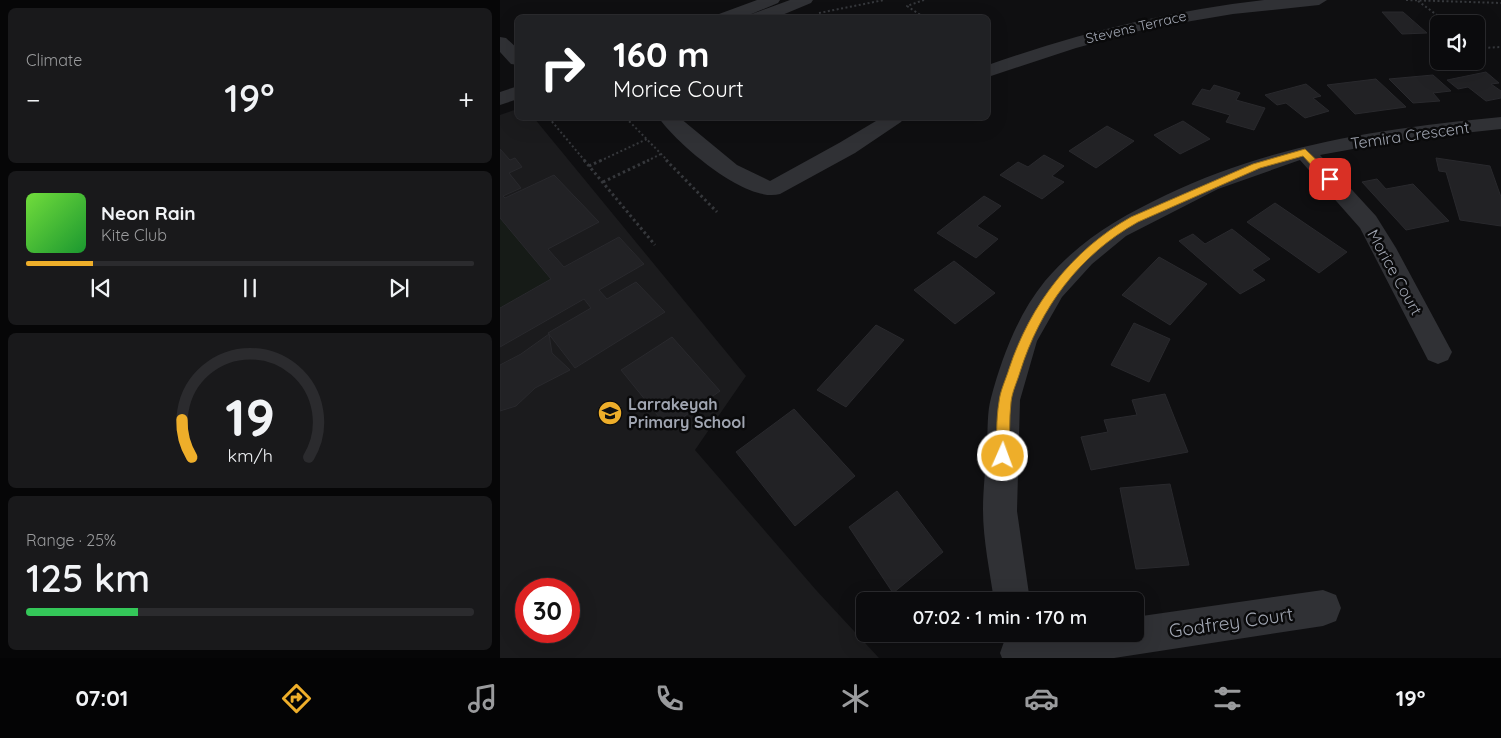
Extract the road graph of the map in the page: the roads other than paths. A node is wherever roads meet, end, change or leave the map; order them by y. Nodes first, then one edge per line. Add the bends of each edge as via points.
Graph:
1 (772, 0) edge
2 (805, 0) edge
3 (1319, 0) edge
4 (733, 15) edge
5 (766, 15) edge
6 (500, 42) edge
7 (515, 57) edge
8 (990, 70) edge
9 (515, 93) edge
10 (500, 99) edge
11 (670, 120) edge
12 (891, 120) edge
13 (1501, 123) edge
14 (1305, 152) junction
15 (1438, 352) dead end
16 (1011, 592) edge
17 (1323, 608) dead end
18 (1019, 648) edge

1 - 4 street
2 - 5 street
3 - 8 street, Stevens Terrace via 1262,4 1159,19 1099,33
6 - 7 street
9 - 10 street
11 - 12 street via 732,173 752,184 772,189
13 - 14 street, Temira Crescent via 1410,131
14 - 15 street, Morice Court via 1372,228
14 - 16 street, Temira Crescent via 1257,166 1116,230 1083,257 1053,290 1024,339 1005,400 1000,511
17 - 18 street, Godfrey Court

